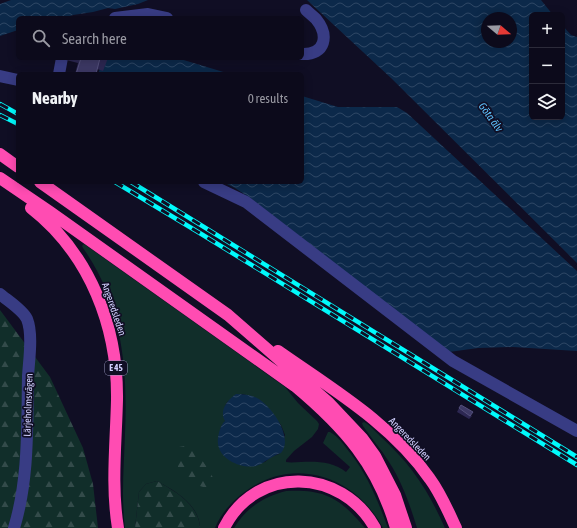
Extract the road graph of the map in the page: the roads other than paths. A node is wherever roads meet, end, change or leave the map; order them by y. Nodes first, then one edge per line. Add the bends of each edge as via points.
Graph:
1 (306, 10) dead end
2 (132, 16) edge
3 (158, 16) edge
4 (304, 54) edge
5 (62, 60) edge
6 (59, 72) edge
7 (0, 76) edge
8 (16, 80) edge
9 (0, 154) edge
10 (16, 166) edge
11 (0, 178) edge
12 (0, 184) edge
13 (43, 184) edge
14 (208, 184) edge
15 (0, 294) edge
16 (228, 315) junction
17 (577, 431) edge
18 (14, 528) edge
19 (118, 528) edge
20 (224, 528) edge
21 (375, 528) edge
22 (396, 528) edge
23 (406, 528) edge
24 (456, 528) edge

1 - 4 street via 316,18 324,40 319,50
2 - 3 street
5 - 6 street
7 - 8 street
9 - 10 highway
11 - 22 highway via 289,382 322,409 352,441 370,467 387,501
12 - 19 highway, Angeredsleden / E 45 via 47,220 63,238 78,256 102,306 113,343 116,374 114,481
13 - 16 highway
14 - 17 street via 246,202 453,361
15 - 18 street, Lärjeholmsvägen via 22,312 26,318 29,336 26,454 22,496
16 - 23 highway via 320,395 362,438 391,485
16 - 24 highway, Angeredsleden via 388,431 432,481
20 - 21 highway via 239,507 258,492 271,486 298,481 322,484 340,492 359,506

